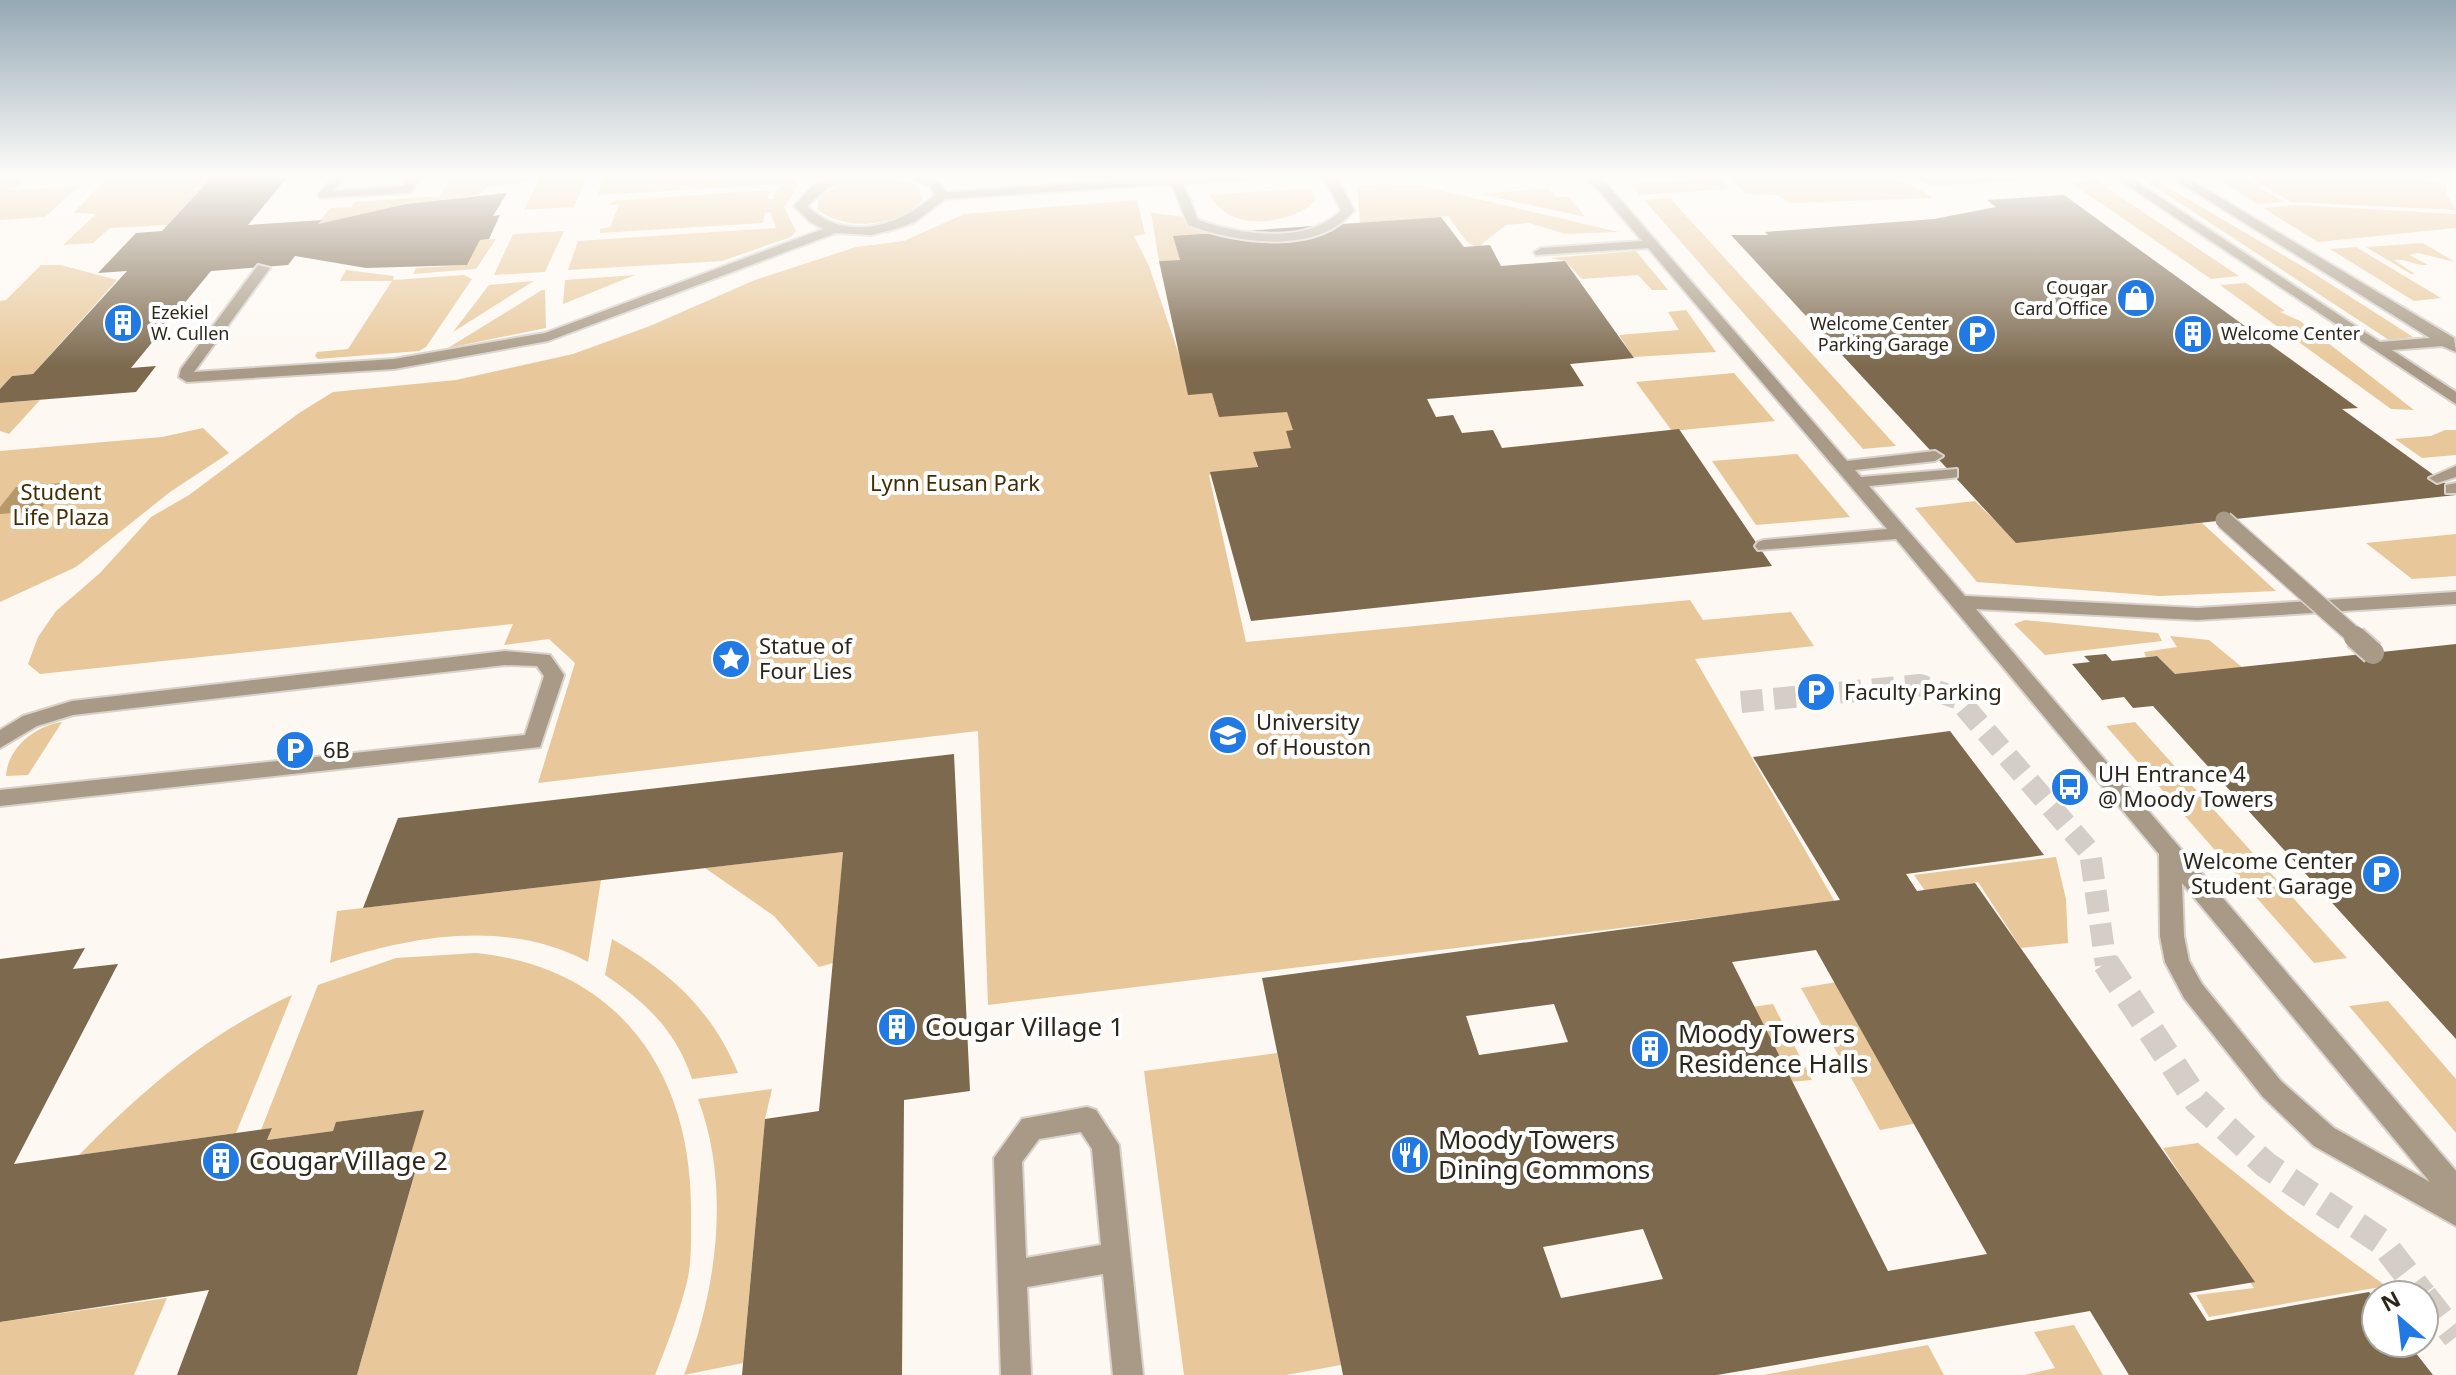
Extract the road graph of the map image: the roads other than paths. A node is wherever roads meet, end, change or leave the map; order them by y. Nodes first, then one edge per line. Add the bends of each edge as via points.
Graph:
1 (808, 239) edge
2 (1648, 239) edge
3 (2215, 239) edge
4 (2280, 239) edge
5 (1652, 244) junction
6 (1541, 252) dead end
7 (263, 268) dead end
8 (2452, 343) edge
9 (2378, 347) junction
10 (2456, 399) edge
11 (1935, 456) dead end
12 (1843, 466) junction
13 (1951, 473) dead end
14 (2437, 478) dead end
15 (1857, 482) junction
16 (2455, 483) edge
17 (2224, 520) dead end
18 (1901, 533) junction
19 (1764, 546) dead end
20 (2456, 598) edge
21 (1960, 602) junction
22 (2373, 653) dead end
23 (0, 740) edge
24 (0, 798) edge
25 (2170, 852) junction
26 (2456, 1192) edge
27 (2456, 1212) edge
28 (1116, 1257) junction
29 (1012, 1275) junction
30 (1016, 1375) edge
31 (1128, 1375) edge

1 - 7 street via 548,337 394,364 187,377
2 - 5 street
3 - 9 street
4 - 8 street
5 - 6 street
5 - 12 street
8 - 9 street
9 - 10 street
11 - 12 street
12 - 15 street
13 - 15 street
14 - 16 street
15 - 18 street
17 - 22 street, bridge
18 - 19 street
18 - 21 street
20 - 21 street via 2197,614
21 - 25 street
23 - 24 street via 30,721 72,708 206,692 505,658 543,660 554,675 533,742
25 - 26 street
25 - 27 street via 2174,949 2193,991 2272,1089 2324,1137
28 - 29 street
28 - 29 street via 1105,1145 1087,1119 1031,1128 1008,1158
28 - 31 street
29 - 30 street

